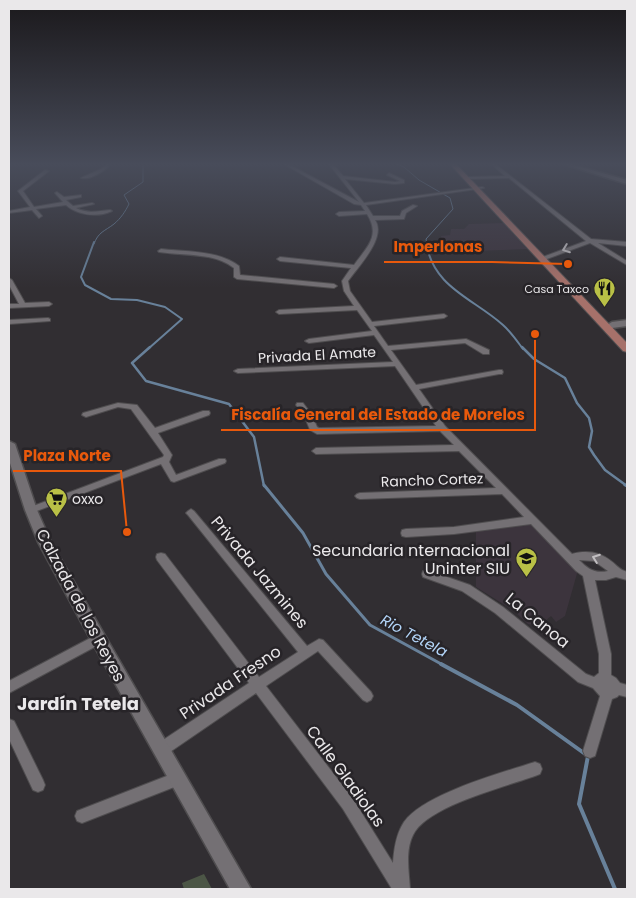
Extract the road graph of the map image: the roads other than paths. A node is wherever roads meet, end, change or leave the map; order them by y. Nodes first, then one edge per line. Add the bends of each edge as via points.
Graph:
1 (31, 205) edge
2 (47, 205) edge
3 (68, 205) edge
4 (87, 205) edge
5 (365, 205) edge
6 (494, 205) edge
7 (545, 205) edge
8 (415, 206) dead end
9 (34, 208) junction
10 (71, 208) junction
11 (110, 211) dead end
12 (9, 212) edge
13 (339, 214) dead end
14 (89, 215) junction
15 (371, 215) junction
16 (39, 216) dead end
17 (86, 221) dead end
18 (590, 241) junction
19 (627, 244) edge
20 (161, 251) dead end
21 (544, 258) junction
22 (280, 259) dead end
23 (627, 263) edge
24 (354, 267) junction
25 (559, 273) junction
26 (10, 280) edge
27 (345, 281) junction
28 (334, 286) junction
29 (347, 291) junction
30 (49, 304) dead end
31 (23, 305) junction
32 (9, 306) edge
33 (359, 308) junction
34 (279, 312) dead end
35 (444, 316) dead end
36 (48, 320) dead end
37 (9, 322) edge
38 (370, 324) junction
39 (627, 324) edge
40 (612, 325) junction
41 (376, 333) junction
42 (309, 340) dead end
43 (627, 340) edge
44 (386, 348) junction
45 (627, 349) edge
46 (486, 352) dead end
47 (396, 364) junction
48 (238, 371) dead end
49 (499, 372) dead end
50 (414, 388) junction
51 (300, 405) dead end
52 (206, 413) dead end
53 (86, 415) dead end
54 (442, 428) junction
55 (154, 432) junction
56 (9, 444) edge
57 (463, 448) junction
58 (316, 451) dead end
59 (164, 461) junction
60 (222, 461) dead end
61 (13, 468) edge
62 (505, 491) junction
63 (360, 496) dead end
64 (31, 510) junction
65 (191, 514) dead end
66 (534, 520) junction
67 (406, 533) dead end
68 (162, 557) dead end
69 (571, 558) junction
70 (428, 574) dead end
71 (622, 574) edge
72 (588, 575) junction
73 (98, 639) junction
74 (305, 652) junction
75 (601, 681) junction
76 (257, 685) junction
77 (9, 687) edge
78 (617, 691) edge
79 (366, 696) dead end
80 (9, 725) edge
81 (162, 749) junction
82 (590, 751) dead end
83 (535, 769) dead end
84 (177, 779) junction
85 (38, 785) dead end
86 (82, 816) dead end
87 (241, 889) edge
88 (402, 889) edge

1 - 9 street
2 - 9 street
3 - 10 street
4 - 10 street
5 - 15 street
6 - 21 main road
7 - 18 street
8 - 15 street via 404,212 402,218
9 - 12 street
9 - 16 street
10 - 14 street
11 - 14 street
13 - 15 street
14 - 17 street
15 - 24 street via 375,223 374,238
18 - 19 street
18 -> 21 street
18 - 23 street
20 - 28 street via 224,260 237,267 237,277
21 - 25 main road
22 - 24 street
24 - 27 street
25 - 40 main road
25 - 45 main road
26 - 31 street
27 - 28 street
27 - 29 street
28 - 29 street
29 - 33 street
30 - 31 street
31 - 32 street
33 - 34 street
33 - 38 street
35 - 38 street
36 - 37 street
38 - 41 street
39 - 40 main road
40 - 43 main road
41 - 42 street
41 - 44 street
44 - 46 street via 466,341
44 - 47 street
47 - 48 street, Privada El Amate
47 - 50 street
49 - 50 street
50 - 54 street
51 - 54 street via 317,431
52 - 55 street
53 - 55 street via 127,405 134,407
54 - 57 street
55 - 59 street via 168,455
56 - 61 street, Calzada de los Reyes
57 - 58 street
57 - 62 street
59 - 60 street via 174,479
59 - 64 street
61 - 64 street, Calzada de los Reyes
62 - 63 street, Rancho Cortez
62 - 66 street
64 - 73 street, Calzada de los Reyes
65 - 74 street, Privada Jazmines
66 - 67 street via 436,534
66 - 69 street
68 - 76 street, Calle Gladiolas
71 -> 69 street via 590,555
69 - 72 street
70 - 75 street, La Canoa via 466,588 499,610 574,672
71 - 72 street
72 - 75 street via 605,654
73 - 77 street
73 - 81 street, Calzada de los Reyes
74 - 76 street, Privada Fresno
74 - 79 street, Privada Fresno via 318,644
75 - 78 street, La Canoa via 612,682
76 - 81 street, Privada Fresno
76 - 88 street, Calle Gladiolas via 348,804
78 - 82 street
80 - 85 street
81 - 84 street, Calzada de los Reyes
83 - 88 street via 421,814 409,827 403,842
84 - 86 street
84 - 87 street, Calzada de los Reyes

